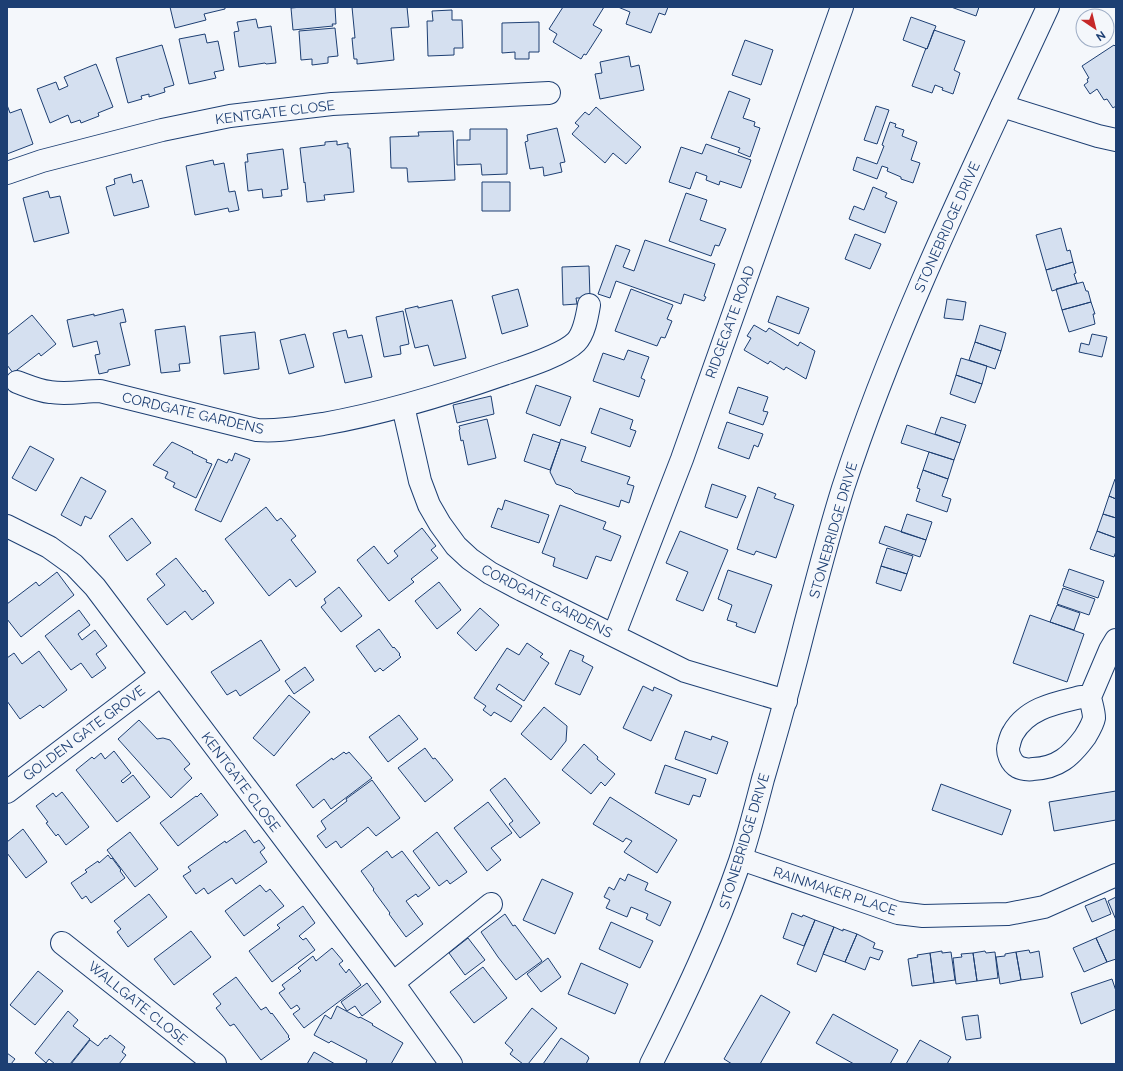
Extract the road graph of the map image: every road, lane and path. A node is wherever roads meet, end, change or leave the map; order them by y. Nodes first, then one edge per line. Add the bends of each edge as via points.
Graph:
1 (842, 7) edge
2 (1048, 7) edge
3 (549, 93) dead end
4 (1002, 106) junction
5 (1116, 140) edge
6 (7, 174) edge
7 (589, 305) dead end
8 (17, 382) dead end
9 (403, 406) junction
10 (7, 526) edge
11 (614, 635) junction
12 (1116, 640) edge
13 (161, 675) junction
14 (1090, 697) dead end
15 (786, 701) junction
16 (7, 792) edge
17 (741, 859) junction
18 (1116, 875) edge
19 (491, 904) dead end
20 (62, 943) dead end
21 (393, 983) junction
22 (215, 1064) edge
23 (451, 1064) edge
24 (651, 1064) edge

1 - 11 street, RIDGEGATE ROAD via 682,459
2 - 4 street, STONEBRIDGE DRIVE
3 - 6 street, KENTGATE CLOSE via 332,104 230,116 162,130 42,161
4 - 5 street
4 - 15 street, STONEBRIDGE DRIVE via 941,238 861,434 828,541
7 - 9 street, CORDGATE GARDENS via 585,325 576,342 561,352 451,392
8 - 9 street, CORDGATE GARDENS via 52,393 100,391 257,430 271,431 339,421
9 - 11 street, CORDGATE GARDENS via 420,481 440,524 456,546 490,573
10 - 13 street, KENTGATE CLOSE via 49,547 74,565 95,587
11 - 15 street, CORDGATE GARDENS via 685,671
12 - 14 street
13 - 16 street, GOLDEN GATE GROVE
13 - 21 street, KENTGATE CLOSE
15 - 17 street, STONEBRIDGE DRIVE
17 - 18 street, RAINMAKER PLACE via 875,905 923,916 1008,914 1044,907
17 - 24 street, STONEBRIDGE DRIVE via 717,924
19 - 21 street
20 - 22 street, WALLGATE CLOSE
21 - 23 street, KENTGATE CLOSE

